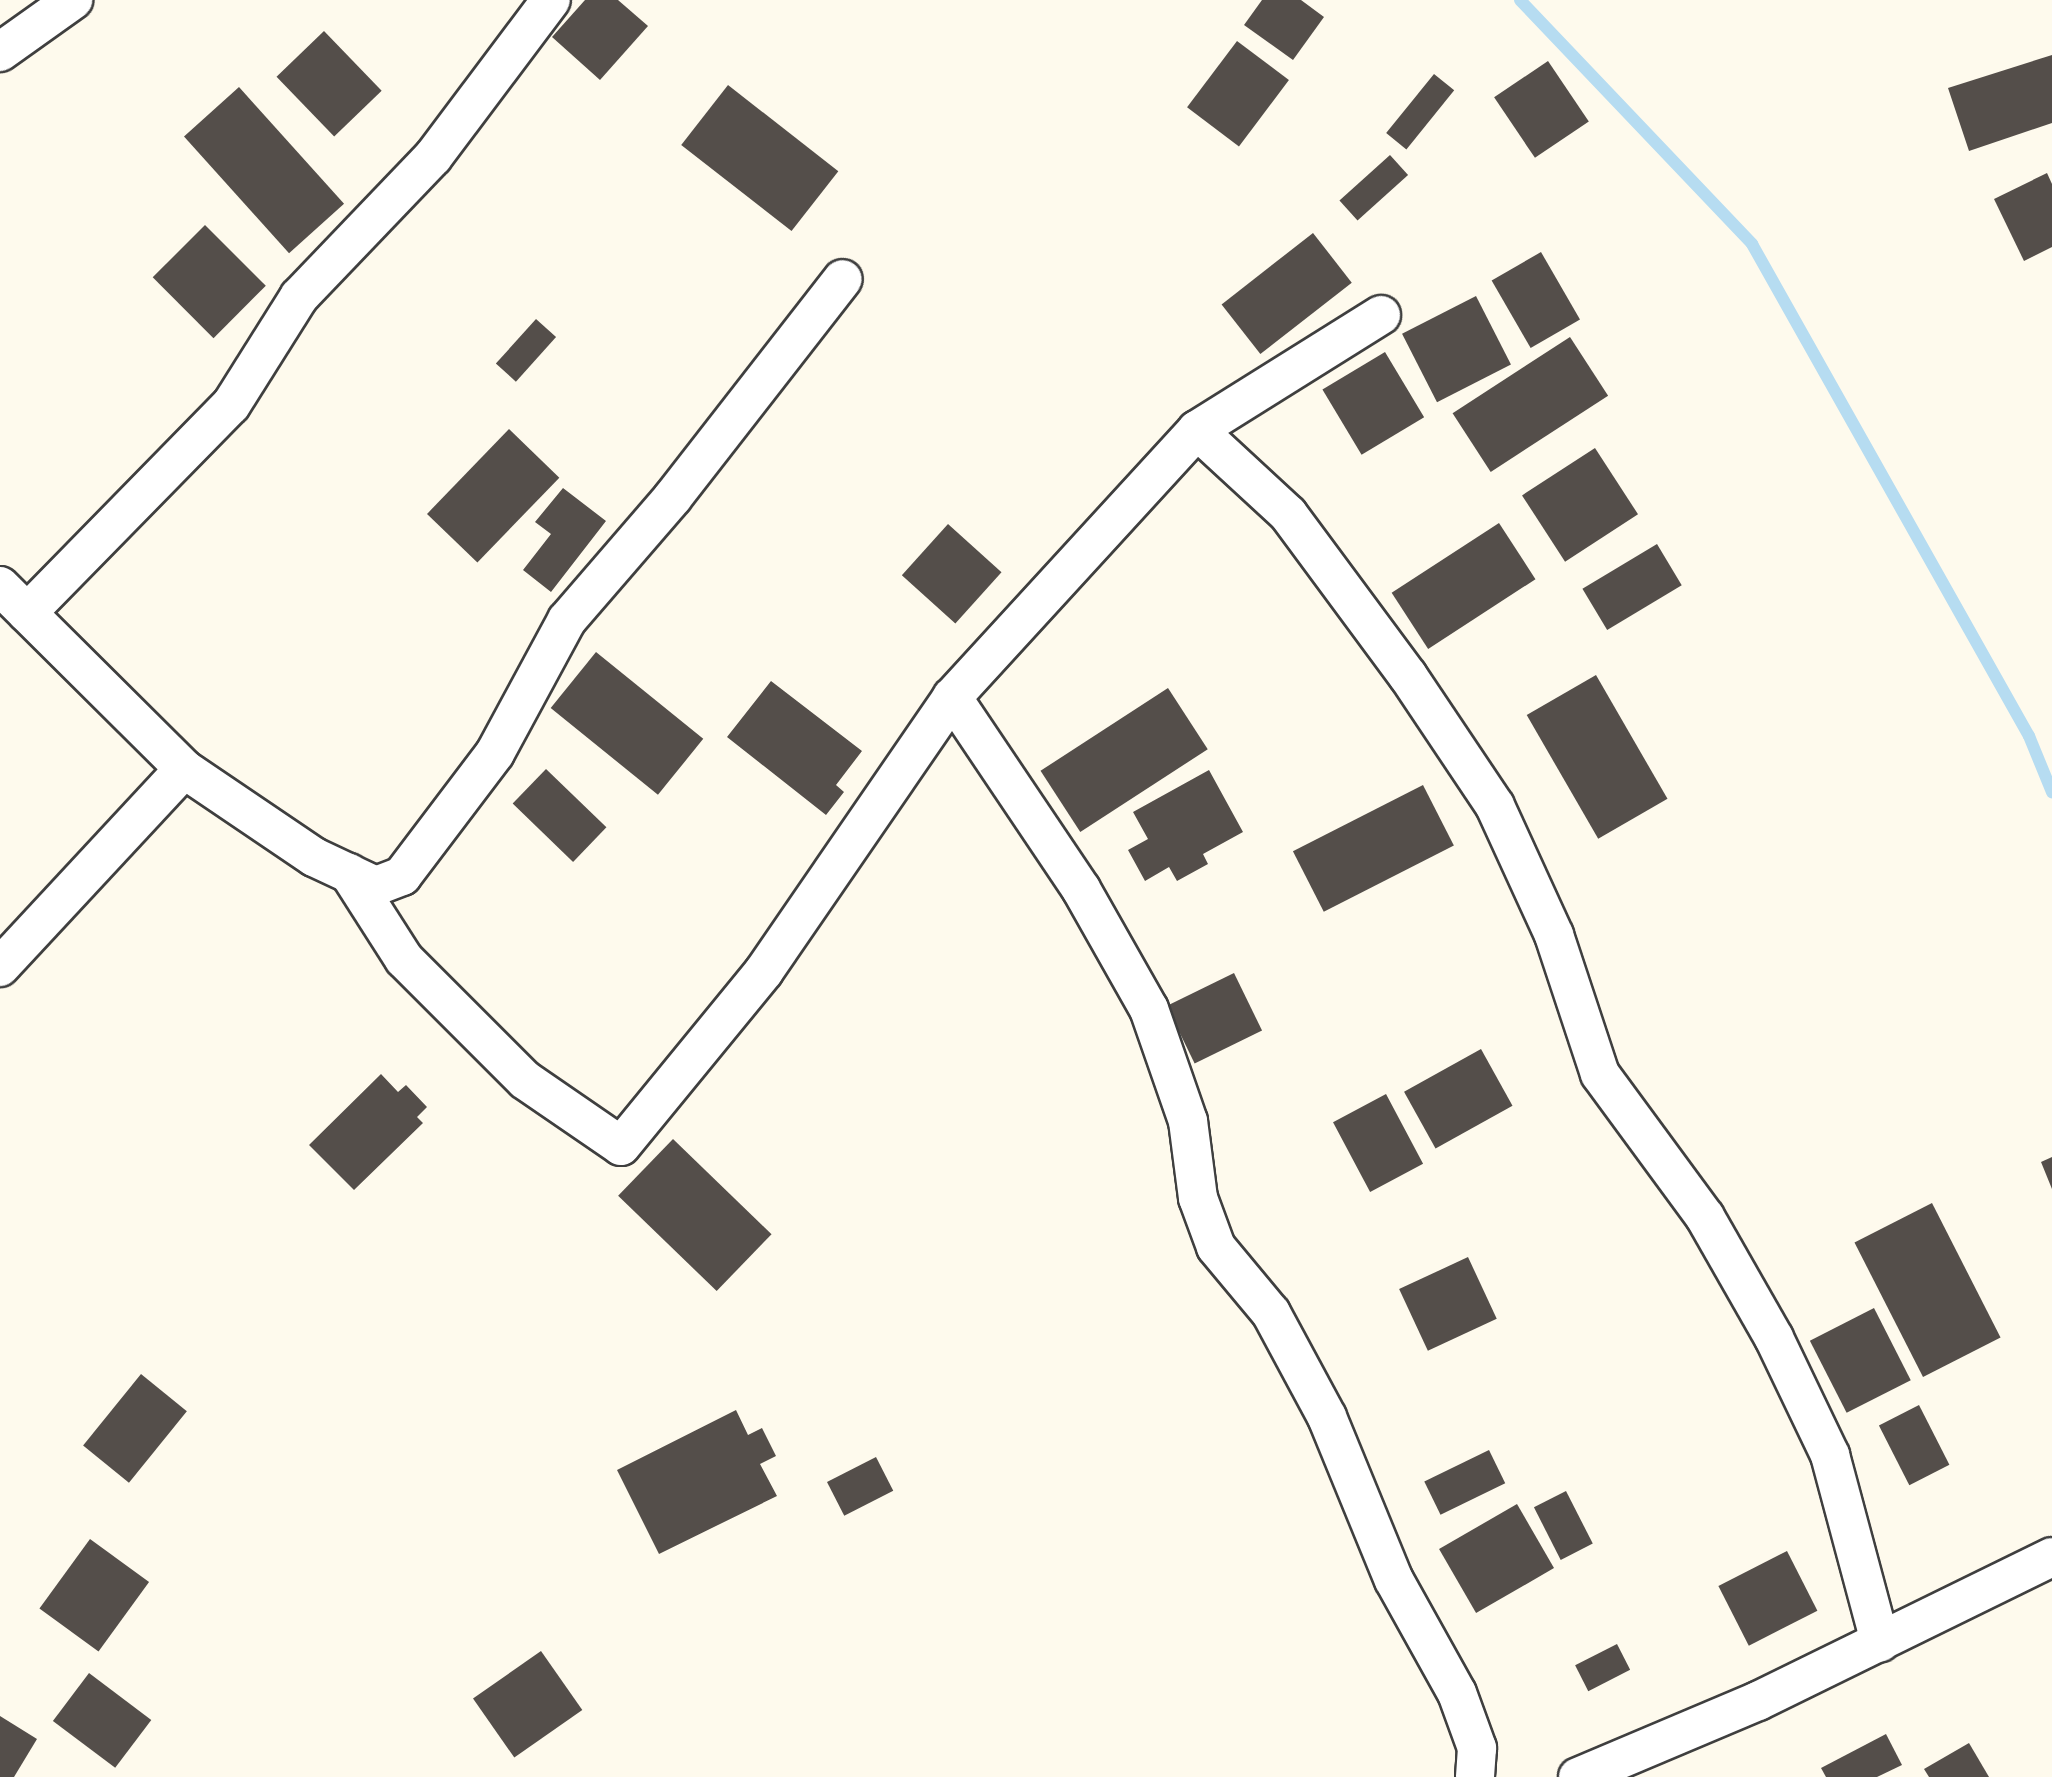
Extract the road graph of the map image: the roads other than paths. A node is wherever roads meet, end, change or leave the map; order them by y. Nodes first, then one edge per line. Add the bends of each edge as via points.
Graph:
1 (73, 0) edge
2 (551, 0) edge
3 (0, 52) edge
4 (843, 279) dead end
5 (1381, 315) dead end
6 (1197, 430) junction
7 (0, 586) edge
8 (27, 613) junction
9 (952, 697) junction
10 (184, 769) junction
11 (349, 873) junction
12 (0, 967) edge
13 (2052, 1557) edge
14 (1880, 1642) junction
15 (1475, 1777) edge
16 (1578, 1777) edge

1 - 3 street
2 - 8 street via 433,157 299,297 231,405
4 - 11 street via 673,497 567,620 495,753 402,876 376,886
5 - 6 street
6 - 9 street
6 - 14 street via 1288,514 1408,676 1495,806 1554,935 1600,1074 1705,1217 1774,1338 1830,1455
7 - 8 street
8 - 10 street
9 - 11 street via 764,971 621,1146 525,1080 404,959
9 - 15 street via 1081,889 1149,1009 1188,1121 1198,1198 1216,1247 1271,1313 1327,1417 1394,1580 1457,1693 1477,1748
10 - 11 street via 314,857
10 - 12 street
13 - 14 street
14 - 16 street via 1758,1701

